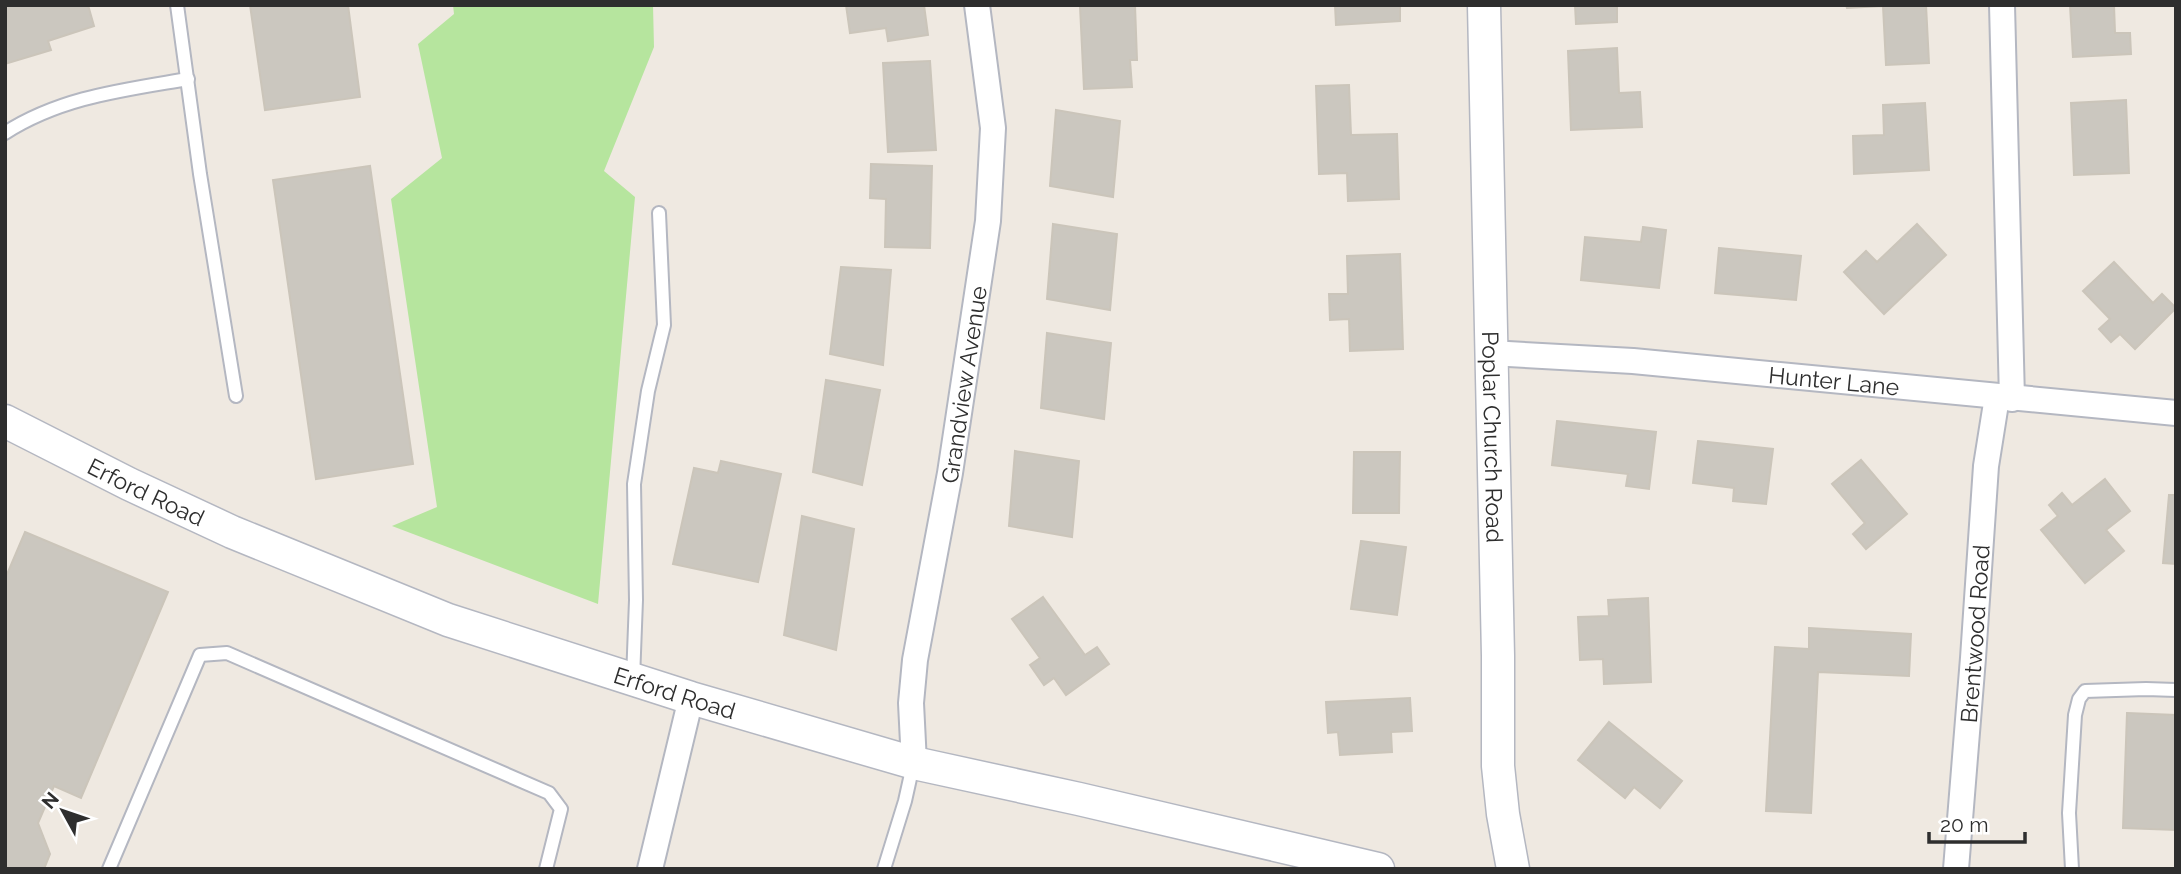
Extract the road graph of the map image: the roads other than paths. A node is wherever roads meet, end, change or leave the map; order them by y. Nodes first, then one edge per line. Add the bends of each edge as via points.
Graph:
1 (177, 5) edge
2 (977, 5) edge
3 (1484, 5) edge
4 (2002, 5) edge
5 (188, 79) junction
6 (5, 133) edge
7 (659, 213) dead end
8 (1490, 353) junction
9 (236, 396) dead end
10 (2005, 398) junction
11 (2176, 413) edge
12 (5, 421) edge
13 (633, 679) junction
14 (2176, 690) edge
15 (691, 698) junction
16 (914, 763) junction
17 (109, 869) edge
18 (545, 869) edge
19 (650, 869) edge
20 (884, 869) edge
21 (1378, 869) edge
22 (1513, 869) edge
23 (1955, 869) edge
24 (2073, 869) edge

1 - 5 lane
2 - 16 street, Grandview Avenue via 993,128 988,221 950,473 915,660 911,703
3 - 8 street, Poplar Church Road
4 - 10 street, Brentwood Road
5 - 6 lane via 68,102
5 - 9 lane
7 - 13 lane via 664,325 648,391 635,484
8 - 10 street, Hunter Lane via 1633,361
8 - 22 street, Poplar Church Road via 1498,766
10 - 11 street, Hunter Lane
10 - 23 street, Brentwood Road via 1986,466
12 - 13 street, Erford Road via 232,532 448,620
13 - 15 street, Erford Road
14 - 24 lane via 2085,691 2079,699 2069,813
15 - 16 street, Erford Road
15 - 19 street
16 - 20 lane
16 - 21 street, Erford Road
17 - 18 lane via 200,656 227,653 549,793 561,809

